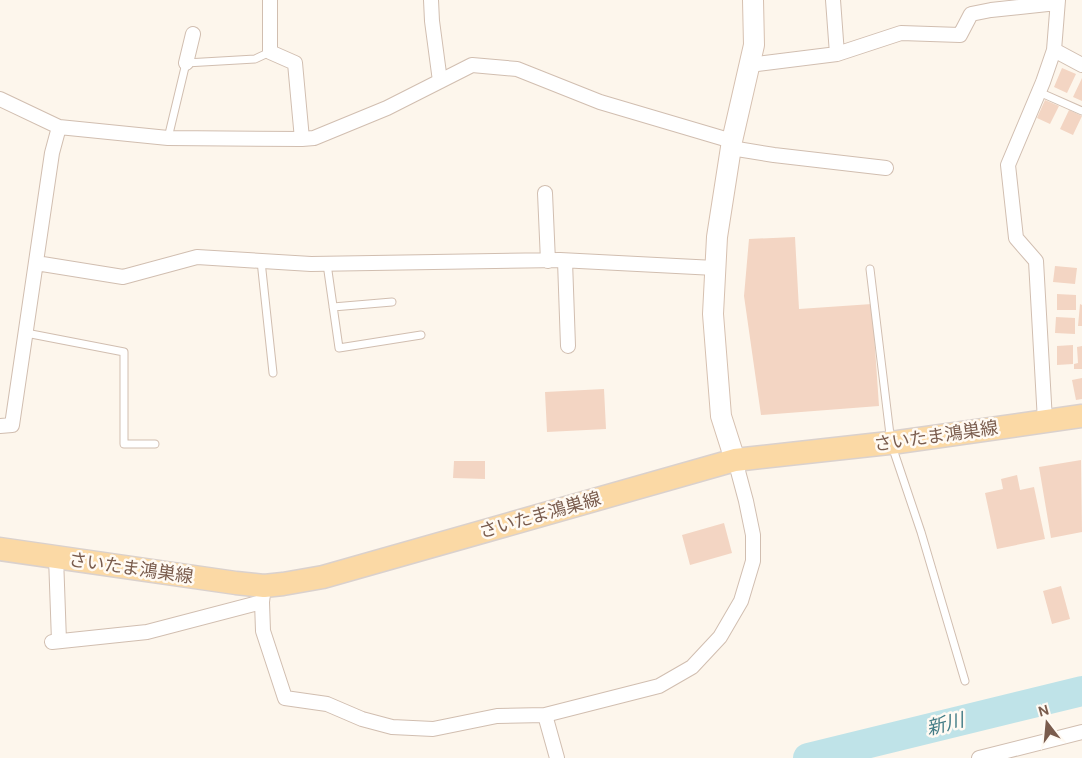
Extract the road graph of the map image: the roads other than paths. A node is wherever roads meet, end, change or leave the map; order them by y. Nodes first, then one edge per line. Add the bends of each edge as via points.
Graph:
1 (270, 0) edge
2 (431, 0) edge
3 (753, 0) edge
4 (834, 0) edge
5 (1057, 2) edge
6 (193, 34) dead end
7 (1054, 50) junction
8 (270, 52) junction
9 (836, 54) junction
10 (186, 62) junction
11 (749, 65) junction
12 (1082, 65) edge
13 (440, 82) junction
14 (1039, 92) junction
15 (0, 99) edge
16 (1082, 111) edge
17 (59, 127) junction
18 (168, 138) junction
19 (302, 139) junction
20 (731, 144) junction
21 (886, 168) dead end
22 (545, 193) dead end
23 (260, 261) junction
24 (548, 261) junction
25 (565, 261) junction
26 (36, 263) junction
27 (326, 264) junction
28 (715, 268) junction
29 (870, 269) dead end
30 (392, 302) dead end
31 (333, 307) junction
32 (26, 333) junction
33 (420, 336) dead end
34 (568, 346) dead end
35 (272, 373) dead end
36 (1082, 416) edge
37 (1045, 421) junction
38 (0, 426) edge
39 (892, 443) junction
40 (155, 444) dead end
41 (735, 460) junction
42 (0, 549) edge
43 (56, 557) junction
44 (263, 594) junction
45 (965, 682) dead end
46 (545, 715) junction
47 (1082, 732) edge
48 (557, 758) edge
49 (979, 758) edge

1 - 8 street
2 - 13 street
3 - 11 street via 754,46
4 - 9 street
5 - 7 street
5 - 9 street via 970,14 960,36 900,33
6 - 10 street
7 - 12 street
7 - 14 street
8 - 10 lane via 255,59
8 - 19 street via 295,63
9 - 11 street
10 - 18 lane
11 - 20 street
13 - 19 street via 387,108 314,138
13 - 20 street via 472,65 517,69 600,102
14 - 16 lane
14 - 37 street via 1008,166 1016,238 1036,261
15 - 17 street
17 - 18 street
17 - 26 street
18 - 19 street
20 - 21 street via 774,155
20 - 28 street
22 - 24 street
23 - 26 street via 197,257 123,277
23 - 27 street
23 - 35 lane
24 - 25 street
24 - 27 street
25 - 28 street
25 - 34 street
26 - 32 street
27 - 31 lane
28 - 41 street via 713,314 720,416
29 - 39 lane
30 - 31 lane
31 - 33 lane via 339,348
32 - 38 street via 12,425
32 - 40 lane via 124,352 124,444
36 - 37 main road, さいたま鴻巣線
37 - 39 main road, さいたま鴻巣線
39 - 41 main road, さいたま鴻巣線
39 - 45 lane via 922,532
41 - 44 main road, さいたま鴻巣線
41 - 46 street via 753,535 753,560 741,601 720,637 692,667 659,686
42 - 43 main road, さいたま鴻巣線
43 - 44 main road, さいたま鴻巣線 via 236,584
43 - 44 street via 56,641 147,632
44 - 46 street via 263,631 285,698 327,704 392,727 432,729 497,716
46 - 48 street
47 - 49 street

